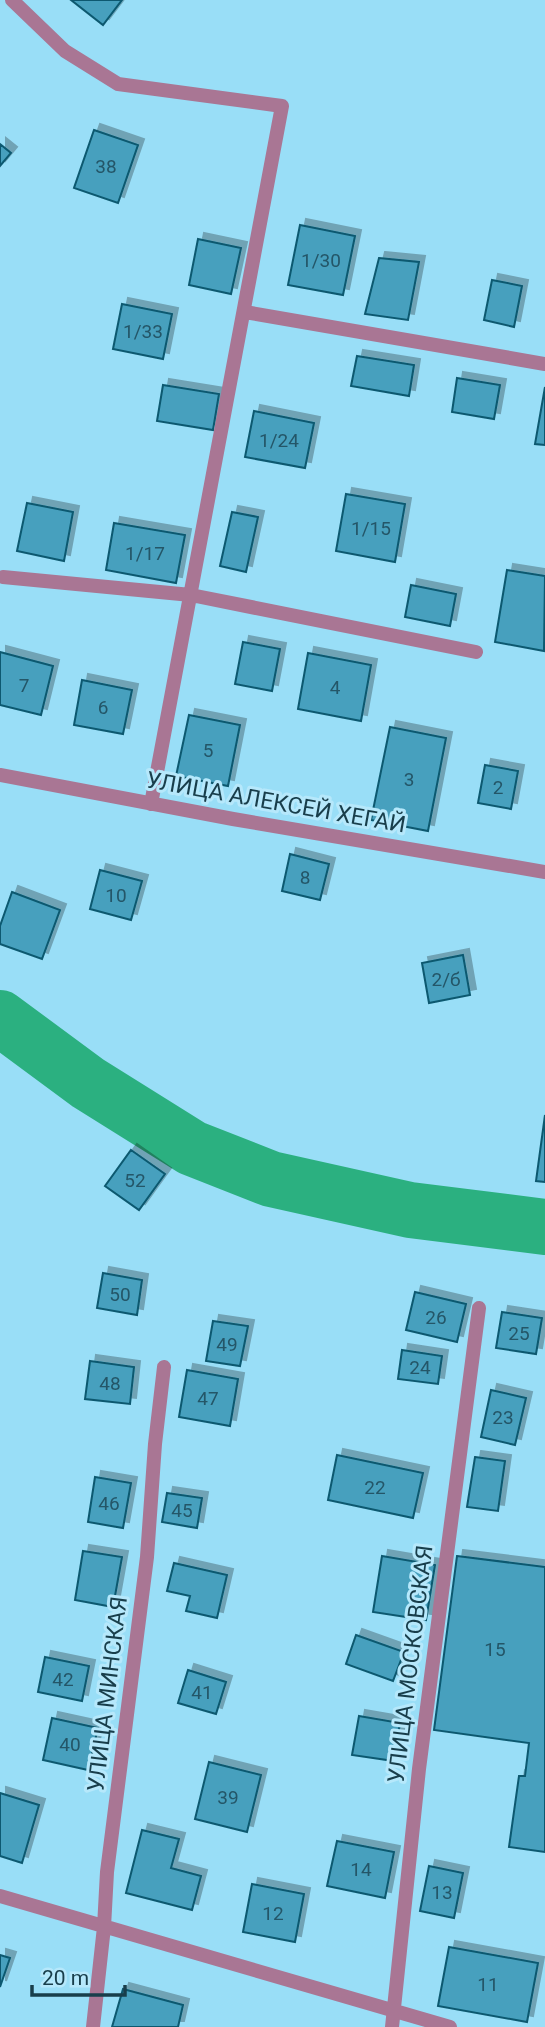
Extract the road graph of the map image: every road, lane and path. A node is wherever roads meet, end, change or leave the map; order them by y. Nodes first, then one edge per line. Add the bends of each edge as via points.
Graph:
1 (12, 0) edge
2 (245, 312) junction
3 (545, 364) edge
4 (4, 577) dead end
5 (191, 595) junction
6 (476, 652) dead end
7 (0, 775) edge
8 (151, 804) junction
9 (545, 872) edge
10 (479, 1308) dead end
11 (164, 1367) dead end
12 (0, 1896) edge
13 (104, 1927) junction
14 (393, 2020) edge
15 (93, 2027) edge
16 (450, 2027) edge

1 - 2 street via 65,51 118,84 282,106
2 - 3 street
2 - 5 street
4 - 5 street
5 - 6 street
5 - 8 street
7 - 8 street, УЛИЦА АЛЕКСЕЙ ХЕГАЙ
8 - 9 street, УЛИЦА АЛЕКСЕЙ ХЕГАЙ
10 - 14 street, УЛИЦА МОСКОВСКАЯ via 419,1769
11 - 13 street, УЛИЦА МИНСКАЯ
12 - 13 street
13 - 14 street
13 - 15 street, УЛИЦА МИНСКАЯ
14 - 16 street

